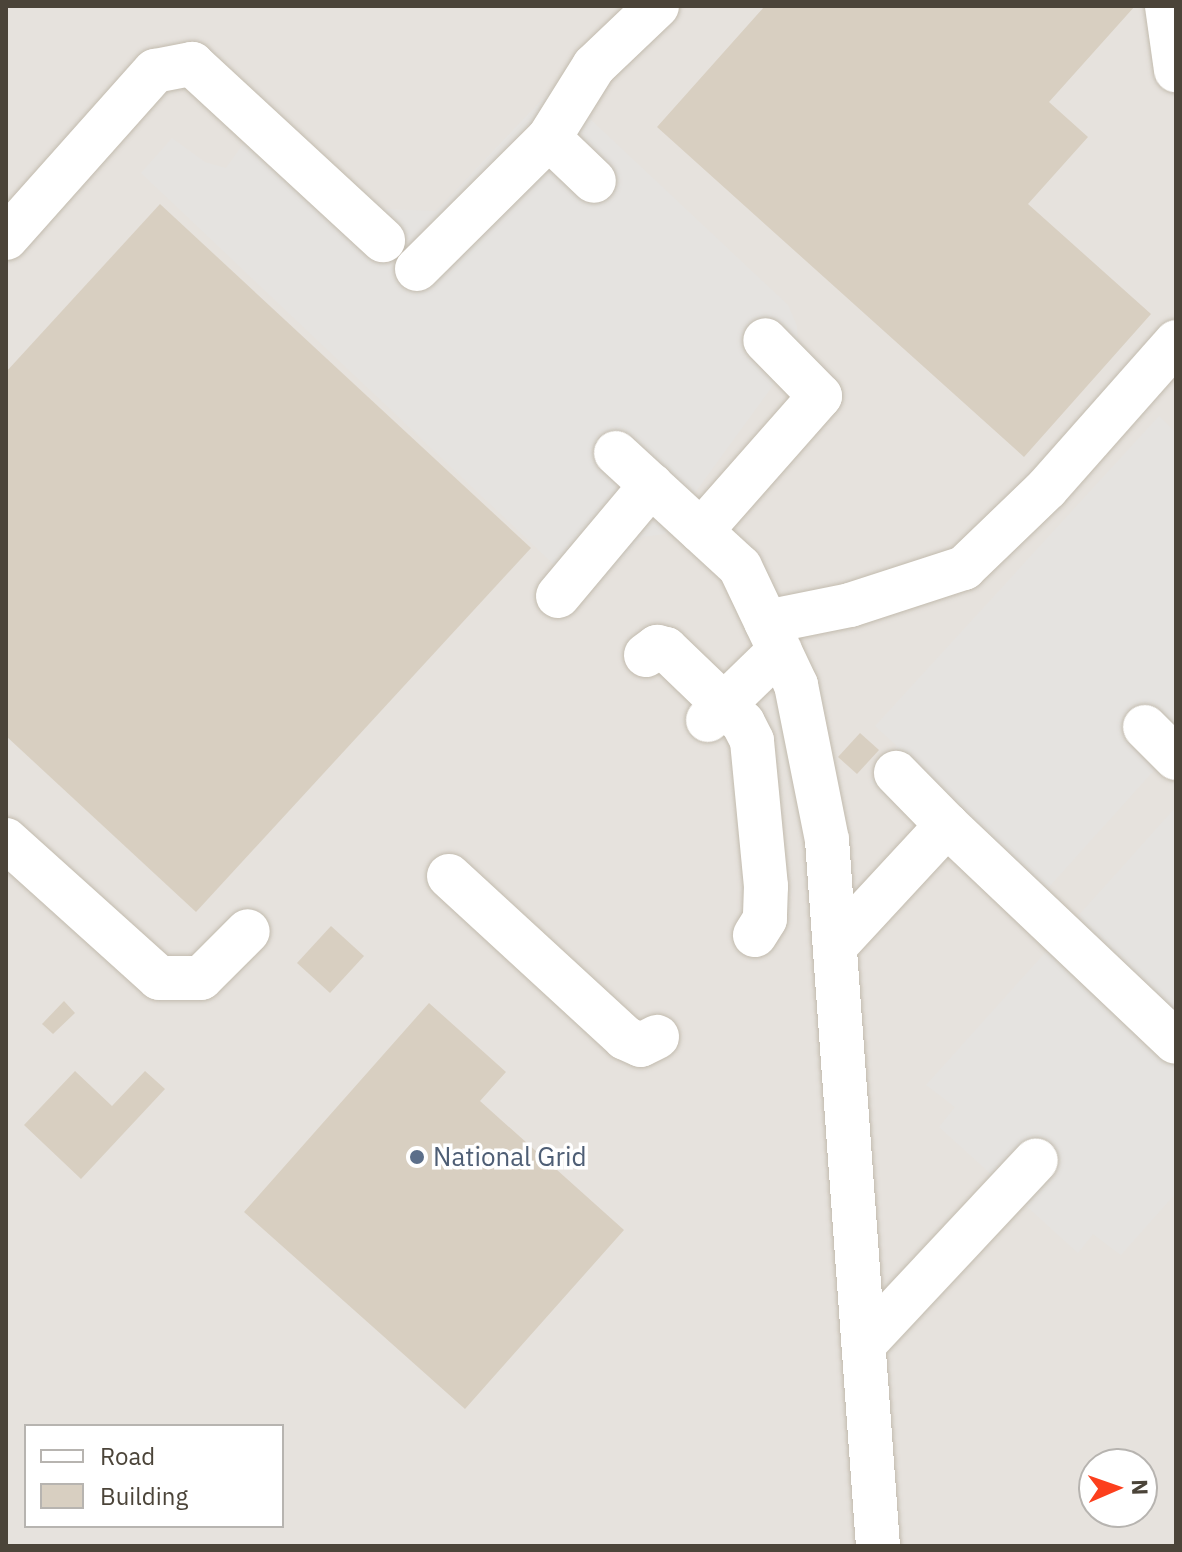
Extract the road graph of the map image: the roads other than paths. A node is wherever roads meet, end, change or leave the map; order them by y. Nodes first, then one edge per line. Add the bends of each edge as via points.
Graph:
1 (657, 6) edge
2 (1167, 6) edge
3 (1176, 70) edge
4 (549, 138) junction
5 (594, 181) dead end
6 (6, 238) edge
7 (383, 240) dead end
8 (417, 269) dead end
9 (765, 340) dead end
10 (1176, 342) edge
11 (633, 469) junction
12 (584, 523) dead end
13 (701, 531) junction
14 (558, 596) dead end
15 (773, 636) junction
16 (646, 655) dead end
17 (716, 712) junction
18 (1145, 727) dead end
19 (1176, 758) edge
20 (896, 773) dead end
21 (947, 825) junction
22 (6, 840) edge
23 (449, 876) dead end
24 (248, 931) dead end
25 (755, 935) dead end
26 (835, 946) junction
27 (657, 1037) dead end
28 (1176, 1042) edge
29 (1036, 1160) dead end
30 (865, 1343) junction
31 (878, 1546) edge

1 - 4 lane via 594,66
2 - 3 lane
4 - 5 lane
4 - 8 lane
6 - 7 lane via 155,71 192,64
9 - 13 lane via 820,396
10 - 15 lane via 1047,488 964,568
11 - 12 lane
11 - 13 lane
11 - 14 lane
13 - 15 lane via 740,567
15 - 17 lane
15 - 26 lane via 796,685 827,840
16 - 17 lane via 657,647 666,649
17 - 25 lane via 752,741 766,886 765,919
18 - 19 lane
20 - 21 lane
21 - 26 lane
21 - 28 lane
22 - 24 lane via 159,978 201,978
23 - 27 lane via 625,1038 641,1045
26 - 30 lane
29 - 30 lane
30 - 31 lane

